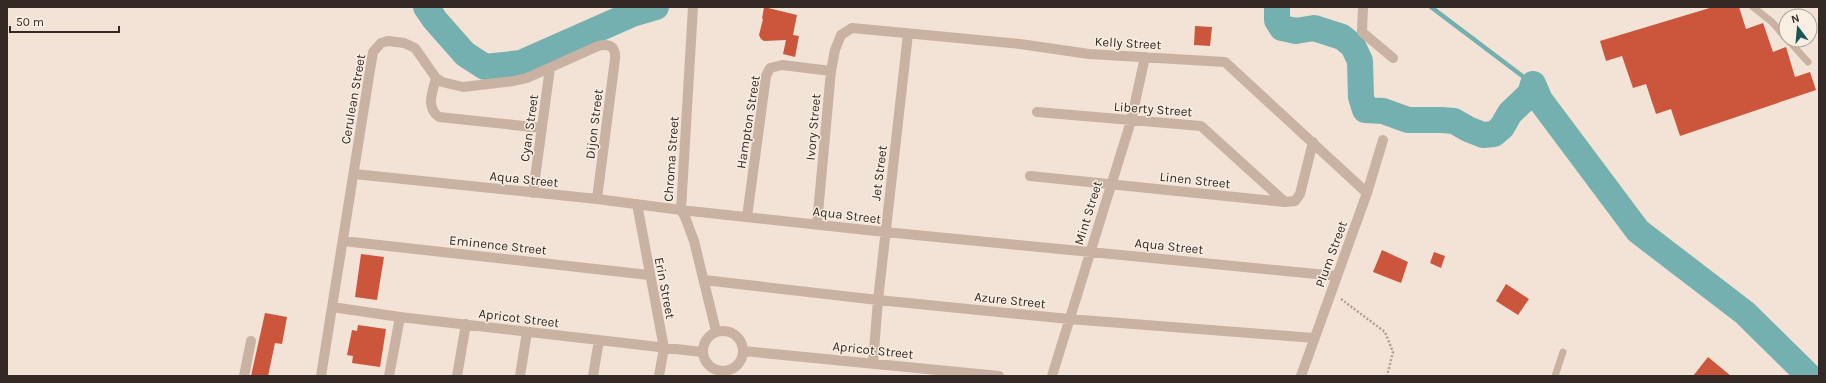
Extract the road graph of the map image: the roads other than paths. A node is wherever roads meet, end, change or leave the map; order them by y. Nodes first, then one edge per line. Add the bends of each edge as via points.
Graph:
1 (1363, 7) edge
2 (1753, 7) edge
3 (693, 9) edge
4 (1778, 29) edge
5 (908, 34) junction
6 (840, 35) joint
7 (1795, 48) edge
8 (1145, 57) junction
9 (1393, 58) dead end
10 (1808, 62) dead end
11 (550, 68) junction
12 (831, 71) junction
13 (436, 78) junction
14 (1037, 112) dead end
15 (1130, 120) junction
16 (542, 128) junction
17 (1383, 140) dead end
18 (1313, 142) junction
19 (354, 174) junction
20 (1030, 176) dead end
21 (1110, 184) junction
22 (533, 193) junction
23 (1367, 193) junction
24 (597, 199) junction
25 (1285, 202) junction
26 (637, 204) junction
27 (681, 210) junction
28 (746, 217) junction
29 (817, 224) junction
30 (885, 232) junction
31 (343, 241) junction
32 (1090, 252) junction
33 (649, 275) junction
34 (1337, 276) junction
35 (704, 280) junction
36 (878, 300) junction
37 (332, 307) junction
38 (400, 316) junction
39 (1070, 319) junction
40 (466, 324) junction
41 (528, 332) junction
42 (716, 332) junction
43 (1314, 338) junction
44 (599, 340) junction
45 (252, 341) dead end
46 (664, 348) junction
47 (744, 351) junction
48 (702, 352) junction
49 (1563, 352) dead end
50 (873, 363) junction
51 (727, 373) edge
52 (244, 376) edge
53 (322, 376) edge
54 (389, 376) edge
55 (457, 376) edge
56 (520, 376) edge
57 (593, 376) edge
58 (659, 376) edge
59 (1000, 376) edge
60 (1052, 376) edge
61 (1302, 376) edge
62 (1555, 376) edge

1 - 9 street via 1362,32
2 - 4 lane
3 - 27 street, Chroma Street
5 - 6 street, Kelly Street via 852,28
5 - 8 street, Kelly Street via 1020,44 1089,54
5 - 30 street, Jet Street
6 - 12 street, Ivory Street via 834,50
7 - 10 lane
8 - 15 street, Mint Street
8 - 18 street, Kelly Street via 1225,62
11 - 13 street via 514,81 463,88
11 - 16 street, Cyan Street
11 - 24 street, Dijon Street via 603,45 610,45 616,52
12 - 28 street, Hampton Street via 782,65 770,68 766,76
12 - 29 street, Ivory Street
13 - 16 street via 431,108 438,117
13 - 19 street, Cerulean Street via 415,48 409,44 388,40 376,46
14 - 15 street, Liberty Street
15 - 21 street, Mint Street
15 - 25 street, Liberty Street via 1201,126
16 - 22 street, Cyan Street
17 - 23 street, Plum Street
18 - 23 street, Kelly Street
18 - 25 street via 1300,194 1295,201
19 - 22 street, Aqua Street
19 - 31 street, Cerulean Street
20 - 21 street, Linen Street
21 - 25 street, Linen Street
21 - 32 street, Mint Street
22 - 24 street, Aqua Street
23 - 34 street, Plum Street
24 - 26 street, Aqua Street
26 - 27 street, Aqua Street
26 - 33 street, Erin Street
27 - 28 street, Aqua Street
27 - 35 street, Chroma Street via 690,228
28 - 29 street, Aqua Street
29 - 30 street, Aqua Street
30 - 32 street, Aqua Street
30 - 36 street, Jet Street
31 - 33 street, Eminence Street
31 - 37 street, Cerulean Street
32 - 34 street, Aqua Street
32 - 39 street, Mint Street
33 - 46 street, Erin Street
34 - 43 street, Plum Street
35 - 36 street, Azure Street
35 - 42 street, Chroma Street
36 - 39 street, Azure Street
36 - 50 street, Jet Street
37 - 38 street, Apricot Street
37 - 53 street, Cerulean Street
38 - 40 street, Apricot Street
38 - 54 street
39 - 43 street, Azure Street
39 - 60 street, Mint Street
40 - 41 street, Apricot Street
40 - 55 street
41 - 44 street, Apricot Street
41 - 56 street
42 - 47 street via 730,331 736,335
42 - 48 street via 706,340
43 - 61 street, Plum Street
44 - 46 street, Apricot Street
44 - 57 street
45 - 52 street
46 - 48 street, Apricot Street
46 - 58 street, Erin Street
47 - 50 street, Apricot Street
47 - 51 street via 741,360
48 - 51 street via 707,364
49 - 62 lane
50 - 59 street, Apricot Street

